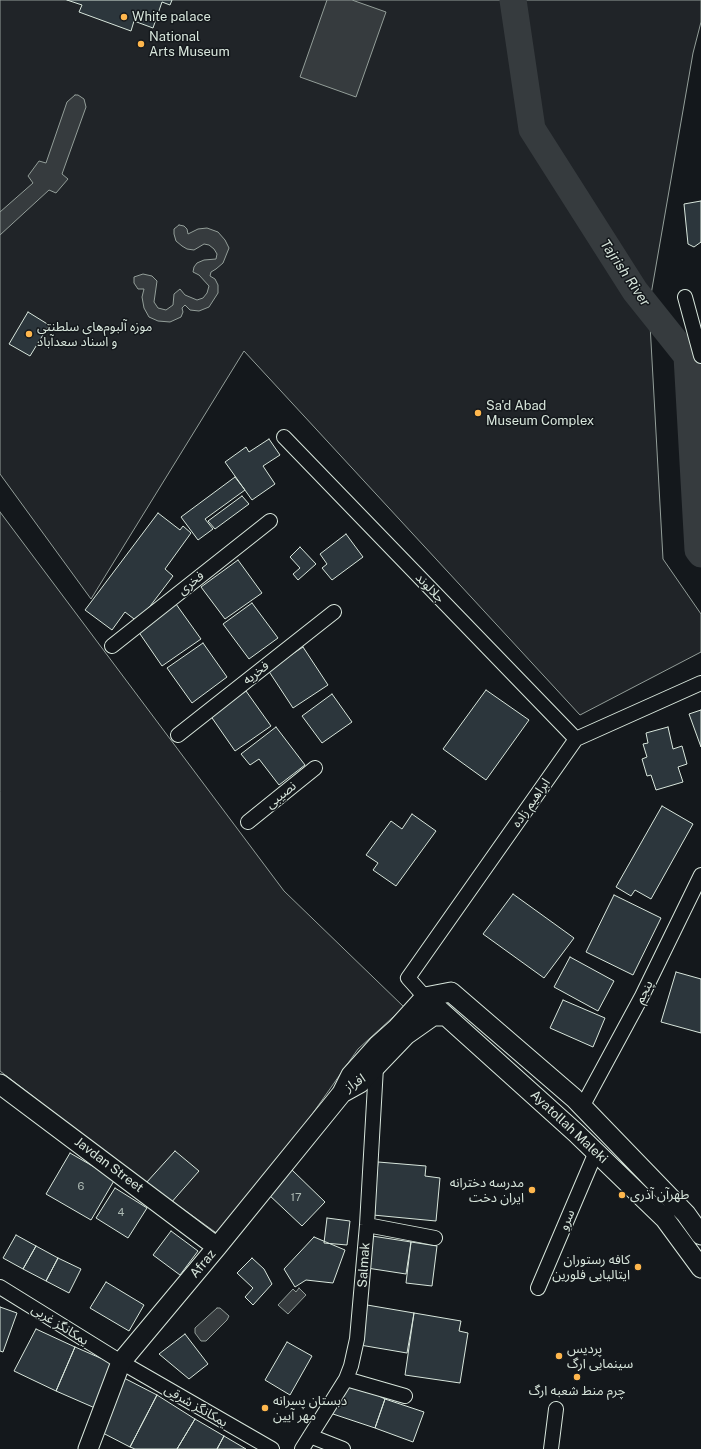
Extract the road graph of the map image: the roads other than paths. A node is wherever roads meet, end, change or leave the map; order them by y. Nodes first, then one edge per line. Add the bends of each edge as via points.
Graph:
1 (685, 297) dead end
2 (701, 356) edge
3 (284, 437) dead end
4 (270, 521) dead end
5 (334, 612) dead end
6 (112, 646) dead end
7 (701, 683) edge
8 (178, 735) dead end
9 (576, 740) junction
10 (315, 768) dead end
11 (248, 822) dead end
12 (701, 875) edge
13 (408, 978) joint
14 (425, 997) junction
15 (446, 1016) junction
16 (376, 1067) junction
17 (0, 1084) edge
18 (342, 1093) junction
19 (582, 1107) junction
20 (596, 1152) junction
21 (367, 1225) junction
22 (701, 1235) edge
23 (435, 1238) dead end
24 (217, 1247) junction
25 (701, 1268) edge
26 (0, 1287) edge
27 (538, 1288) dead end
28 (121, 1362) junction
29 (346, 1379) junction
30 (405, 1396) dead end
31 (556, 1409) dead end
32 (310, 1436) junction
33 (88, 1449) edge
34 (272, 1449) edge
35 (302, 1449) edge
36 (343, 1449) edge
37 (551, 1449) edge

1 - 2 street
3 - 9 street, جلالوند
4 - 6 street, فخری
5 - 8 street, فخریه
7 - 9 street
9 - 13 street, ابراهیم زاده
10 - 11 street, نصیبی
12 - 19 street, پنجم via 642,996
13 - 14 street, Ayatollah Maleki
14 - 15 street, Ayatollah Maleki
14 - 18 street, افراز via 351,1075
14 - 19 street, Ayatollah Maleki via 451,992
15 - 16 street, افراز via 433,1016 411,1032
15 - 20 street, Ayatollah Maleki
16 - 18 street, افراز via 360,1083
16 - 21 street, Salmak
17 - 24 street, Javdan Street
18 - 24 street, Afraz
19 - 22 street, Ayatollah Maleki via 686,1214
20 - 25 street, Ayatollah Maleki via 665,1219
20 - 27 street, سرو
21 - 23 street
21 - 29 street, Salmak via 357,1339
24 - 28 street, Afraz
26 - 28 street, یمکانگز غربی
28 - 33 street, Afraz
28 - 34 street, یمکانگز شرقی
29 - 30 street
29 - 32 street, Salmak
31 - 37 street
32 - 35 street, Salmak
32 - 36 street

